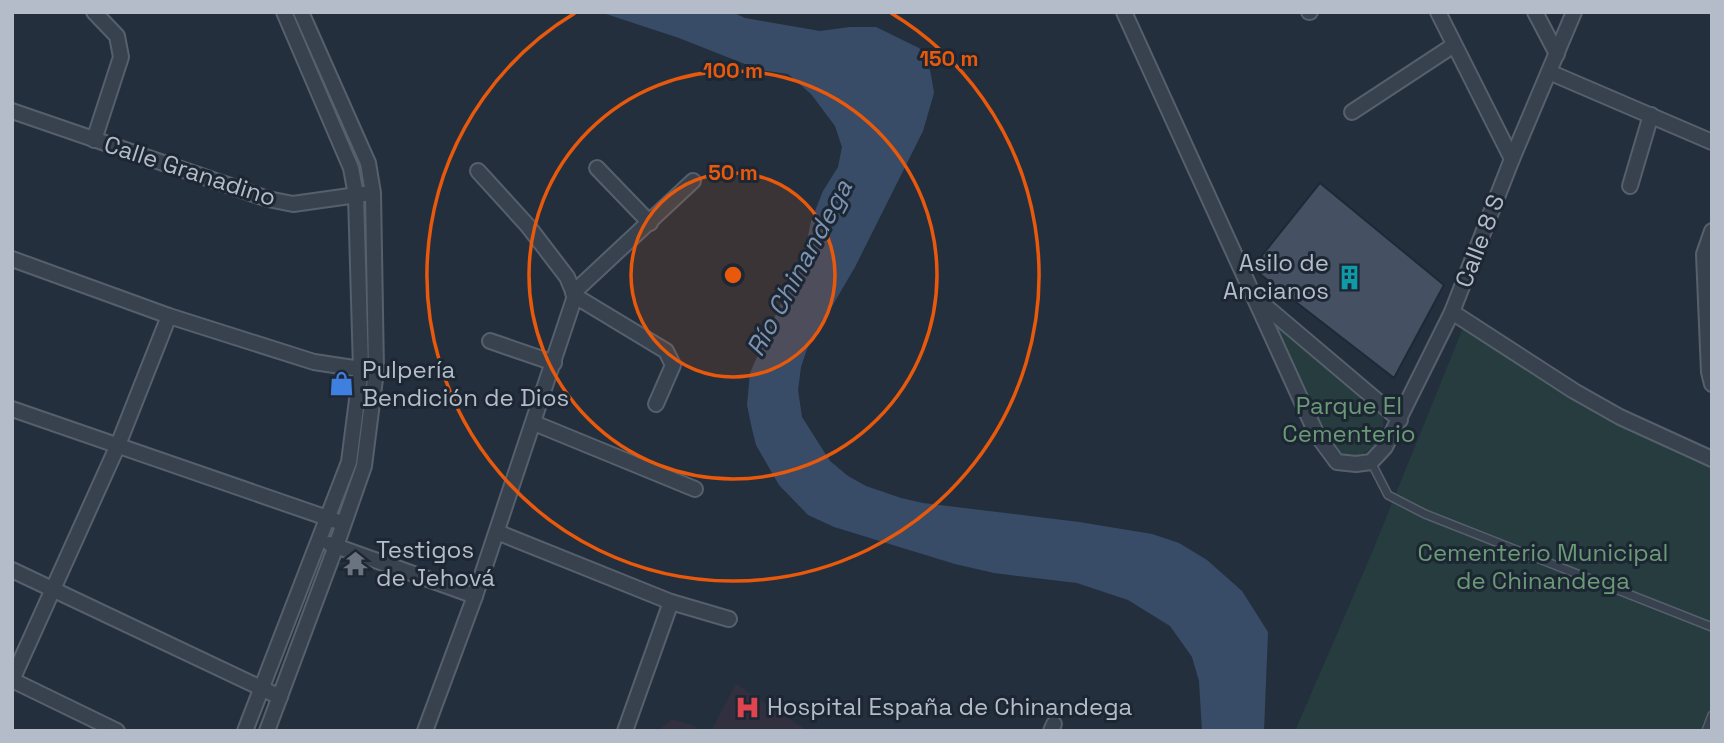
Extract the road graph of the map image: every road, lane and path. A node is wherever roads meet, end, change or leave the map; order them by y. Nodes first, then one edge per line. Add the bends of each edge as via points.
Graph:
1 (94, 12) edge
2 (284, 12) edge
3 (301, 12) edge
4 (1124, 12) edge
5 (1438, 12) edge
6 (1535, 12) edge
7 (1574, 12) edge
8 (1454, 45) junction
9 (1557, 54) junction
10 (1549, 72) junction
11 (12, 111) edge
12 (1352, 112) dead end
13 (1651, 115) junction
14 (94, 140) junction
15 (1712, 142) edge
16 (1512, 159) junction
17 (597, 168) dead end
18 (478, 171) dead end
19 (694, 181) dead end
20 (1630, 186) dead end
21 (373, 193) junction
22 (356, 195) junction
23 (650, 223) junction
24 (1712, 231) edge
25 (12, 259) edge
26 (574, 295) junction
27 (1252, 295) junction
28 (1452, 312) junction
29 (169, 316) junction
30 (1709, 316) edge
31 (490, 341) dead end
32 (554, 363) junction
33 (361, 369) junction
34 (376, 371) junction
35 (1712, 384) edge
36 (656, 404) dead end
37 (12, 408) edge
38 (1400, 420) junction
39 (534, 423) junction
40 (117, 445) junction
41 (1712, 458) edge
42 (1371, 462) junction
43 (695, 489) dead end
44 (327, 518) junction
45 (343, 524) junction
46 (497, 532) junction
47 (319, 540) junction
48 (336, 546) junction
49 (12, 570) edge
50 (54, 590) junction
51 (475, 596) junction
52 (671, 602) junction
53 (729, 619) dead end
54 (1712, 627) edge
55 (12, 680) edge
56 (261, 689) junction
57 (280, 697) junction
58 (1712, 715) edge
59 (117, 731) edge
60 (245, 731) edge
61 (267, 731) edge
62 (425, 731) edge
63 (625, 731) edge
64 (1706, 731) edge

1 - 14 street via 117,36 121,57
2 - 22 street via 351,168
3 - 21 street via 368,163
4 - 27 street
5 - 8 street
6 - 9 street
7 - 9 street, Calle 8 S
8 - 12 street
8 - 16 street
9 - 10 street, Calle 8 S
10 - 13 street
10 - 16 street, Calle 8 S
11 - 14 street, Calle Granadino
13 - 15 street
13 - 20 street
14 - 22 street, Calle Granadino via 268,199 293,204
16 - 28 street, Calle 8 S
17 - 23 street
18 - 26 street via 567,277
19 - 23 street
21 - 22 street, Calle Granadino
21 - 34 street
22 - 33 street
23 - 26 street
24 - 30 street via 1704,254
25 - 29 street
26 - 32 street
26 - 36 street via 666,351 673,365
27 - 38 street
27 - 42 street via 1317,435 1337,462
28 - 38 street, Calle 8 S
28 - 41 street via 1574,391
29 - 33 street via 314,362
29 - 40 street
30 - 35 street
31 - 32 street
32 - 39 street
33 - 34 street
33 - 44 street via 349,462
34 - 45 street via 364,466
37 - 40 street
38 - 42 street, Calle 8 S
39 - 43 street
39 - 46 street
40 - 44 street
40 - 50 street
42 - 54 lane via 1388,495 1425,514
44 - 45 street
44 - 47 street
45 - 48 street
46 - 51 street
46 - 52 street
47 - 48 street
47 - 56 street
48 - 51 street
48 - 57 street
49 - 50 street
50 - 55 street
50 - 56 street
51 - 62 street
52 - 53 street
52 - 63 street
55 - 59 street
56 - 57 street
56 - 60 street
57 - 61 street
58 - 64 lane

